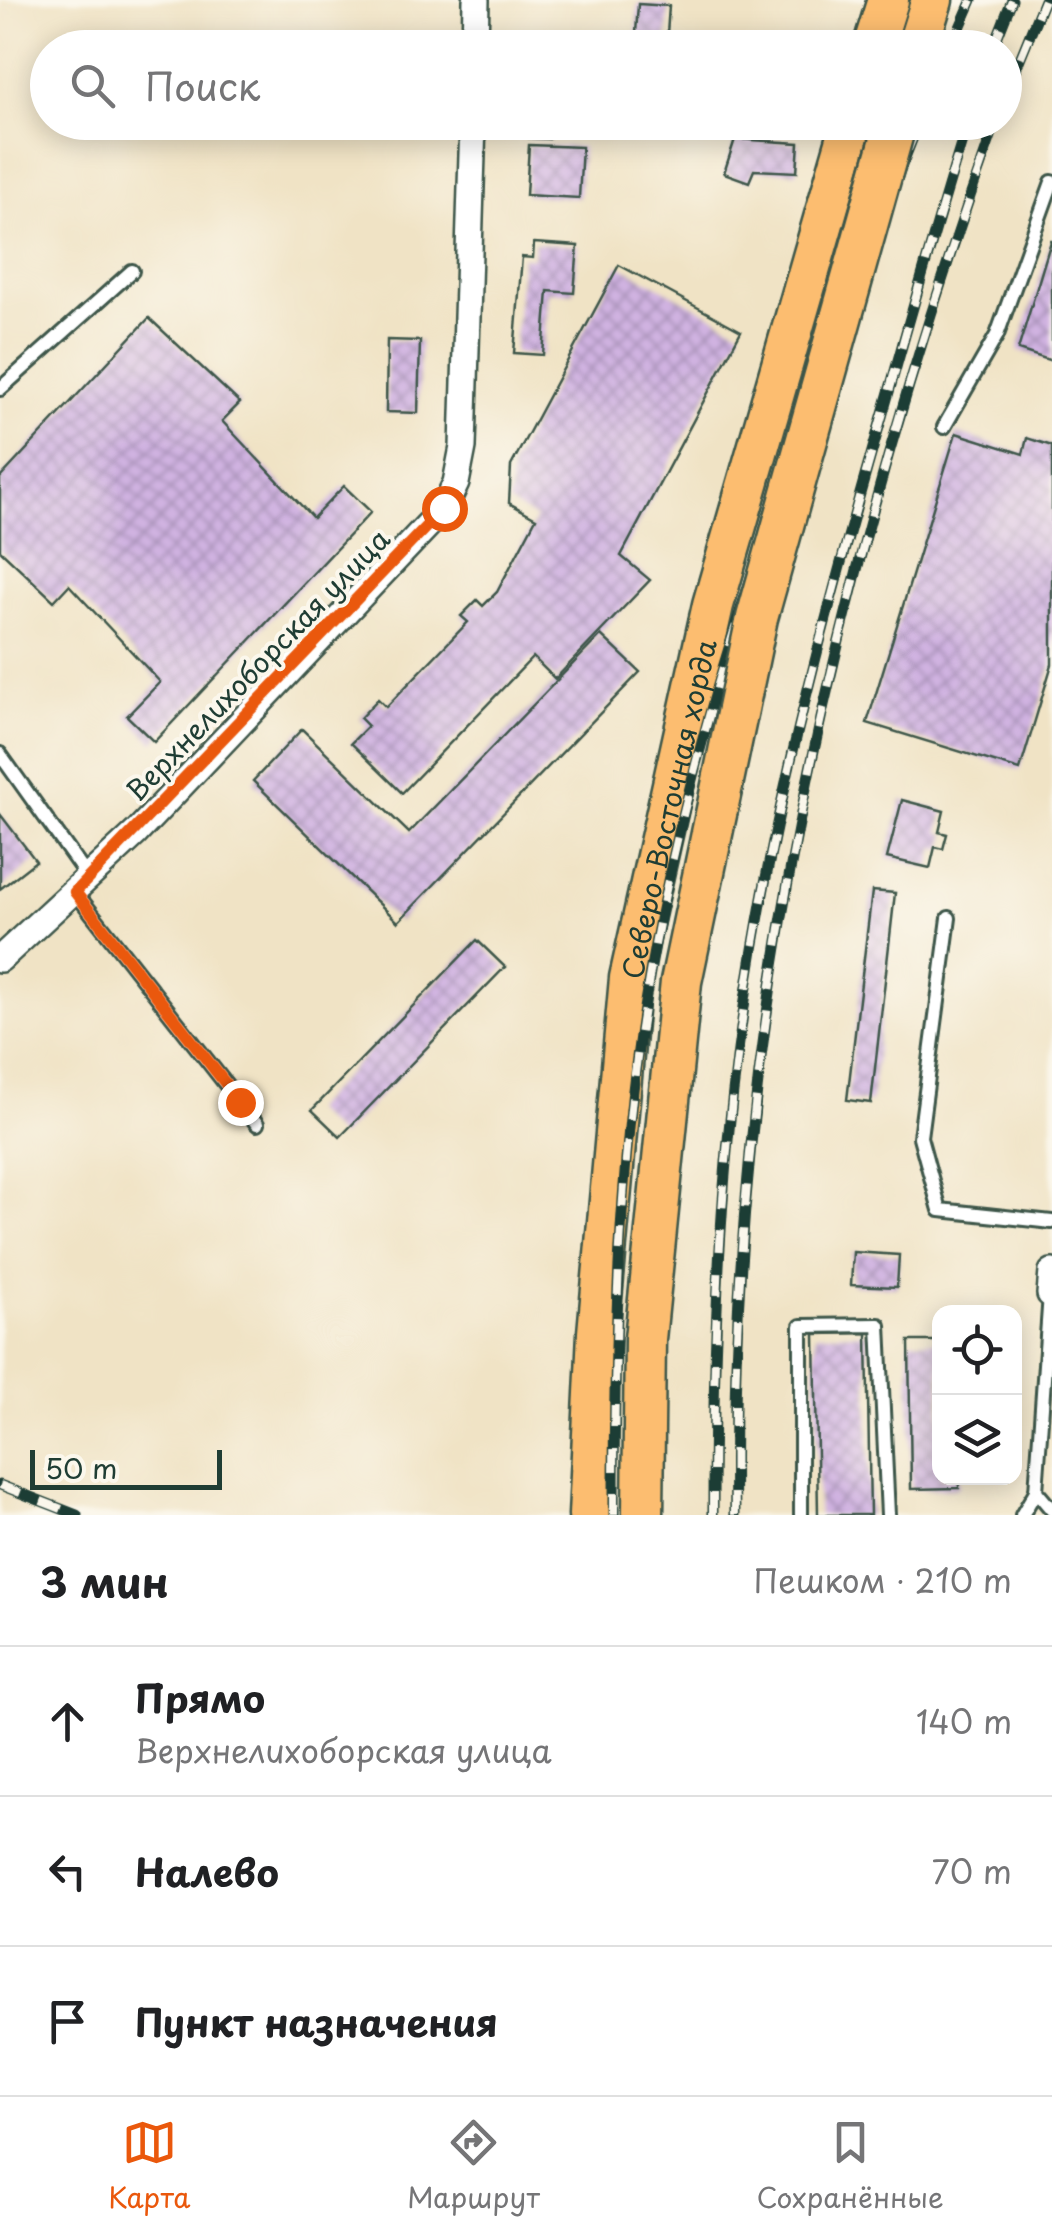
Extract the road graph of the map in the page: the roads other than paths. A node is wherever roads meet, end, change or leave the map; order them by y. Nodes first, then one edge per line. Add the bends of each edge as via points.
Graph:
1 (476, 0) edge
2 (888, 0) edge
3 (932, 0) edge
4 (475, 30) edge
5 (879, 30) edge
6 (923, 30) edge
7 (472, 140) edge
8 (847, 140) edge
9 (891, 140) edge
10 (1052, 182) edge
11 (132, 270) dead end
12 (0, 388) edge
13 (944, 427) dead end
14 (0, 754) edge
15 (82, 885) junction
16 (949, 918) dead end
17 (0, 959) edge
18 (256, 1124) dead end
19 (1052, 1222) edge
20 (1051, 1283) edge
21 (1036, 1491) junction
22 (1052, 1510) edge
23 (590, 1515) edge
24 (643, 1515) edge
25 (801, 1515) edge
26 (888, 1515) edge
27 (1022, 1515) edge

1 - 4 street
2 - 5 main road
3 - 6 main road
7 - 15 street, Верхнелихоборская улица via 463,447 444,508
8 - 23 main road, Северо-Восточная хорда via 714,605 630,978 598,1332
9 - 24 main road, Северо-Восточная хорда, bridge via 757,618 681,982 645,1339
10 - 13 lane via 997,335
11 - 12 lane
14 - 15 lane
15 - 17 street, Верхнелихоборская улица
15 - 18 lane
16 - 19 lane via 920,1137 940,1210
20 - 21 lane
21 - 22 lane
21 - 27 lane
25 - 26 lane via 801,1326 880,1325

